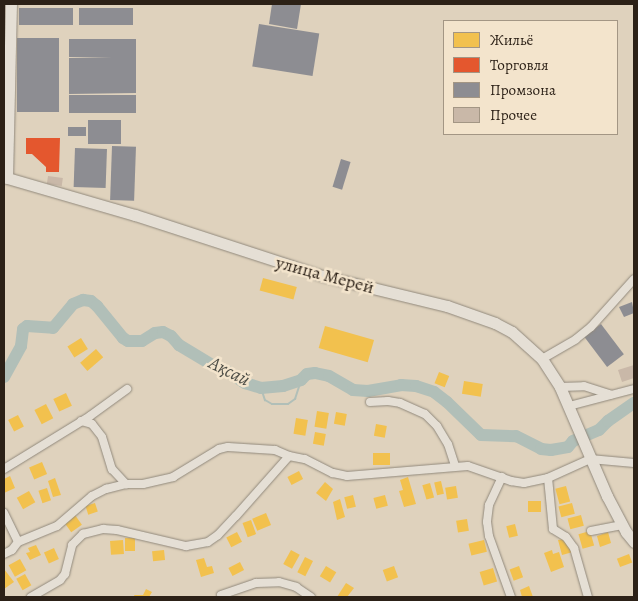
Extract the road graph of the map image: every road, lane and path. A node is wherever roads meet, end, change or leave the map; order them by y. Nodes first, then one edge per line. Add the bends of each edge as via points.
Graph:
1 (11, 4) edge
2 (6, 178) edge
3 (634, 279) edge
4 (542, 358) junction
5 (560, 387) junction
6 (634, 388) edge
7 (127, 389) dead end
8 (612, 395) junction
9 (370, 402) dead end
10 (569, 406) junction
11 (81, 421) junction
12 (289, 456) junction
13 (590, 459) junction
14 (634, 463) edge
15 (455, 466) junction
16 (4, 469) edge
17 (502, 477) junction
18 (548, 478) junction
19 (126, 484) junction
20 (4, 513) edge
21 (622, 525) junction
22 (591, 531) dead end
23 (18, 542) junction
24 (634, 542) edge
25 (4, 554) edge
26 (221, 595) dead end
27 (31, 597) edge
28 (311, 597) edge
29 (510, 597) edge
30 (588, 597) edge

1 - 2 main road
2 - 4 main road, улица Мерей via 135,215 323,276 474,315 512,332
3 - 4 street via 591,327
4 - 5 main road, улица Мерей
5 - 8 street via 584,386
5 - 10 main road, улица Мерей
6 - 8 street
7 - 11 street
8 - 10 street
9 - 15 street via 400,403 425,414 448,444
10 - 13 main road, улица Мерей
11 - 16 street
11 - 19 street via 92,424 102,437 112,469
12 - 15 street via 347,476
12 - 19 street via 275,450 228,447 219,449 173,477 143,484
12 - 27 street via 236,516 208,542 186,546 117,530 83,534 72,545 65,574
13 - 14 street
13 - 18 street
13 - 21 main road, улица Мерей
15 - 17 street via 479,469
17 - 18 street via 524,483
17 - 29 street via 489,505 487,522 488,536
18 - 30 street via 552,529 566,537 574,548
19 - 23 street via 92,496 57,526
20 - 23 street
21 - 22 street
21 - 24 main road, улица Мерей
23 - 25 street
26 - 28 street via 256,583 279,582 296,587

